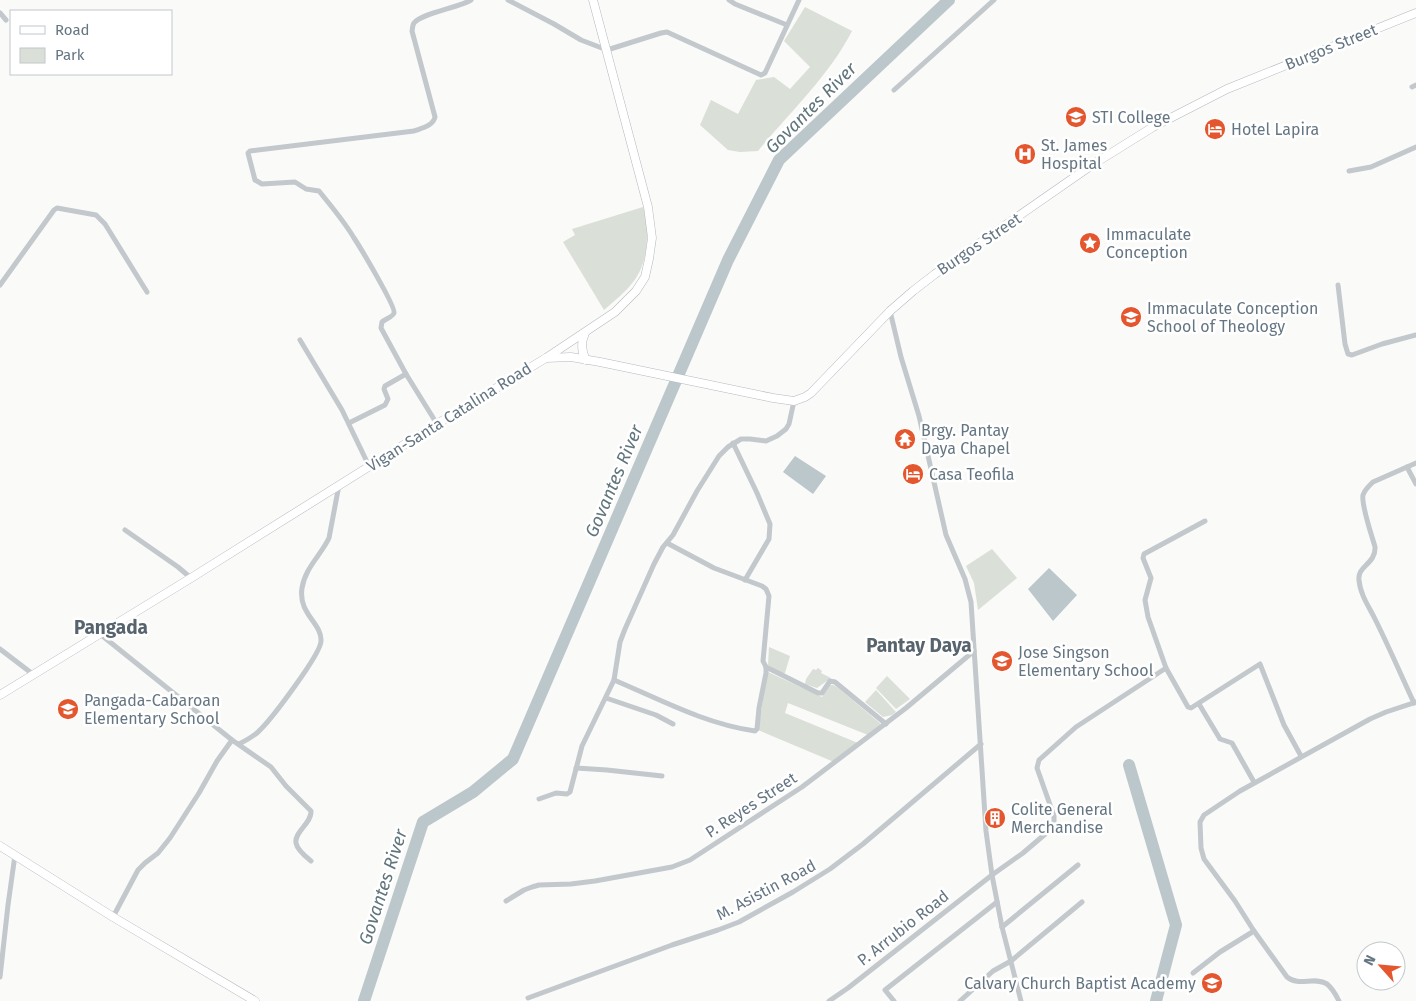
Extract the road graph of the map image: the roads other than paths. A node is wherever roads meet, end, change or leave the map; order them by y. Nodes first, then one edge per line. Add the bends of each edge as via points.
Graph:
1 (471, 0) edge
2 (508, 0) edge
3 (593, 0) edge
4 (729, 0) edge
5 (799, 0) edge
6 (994, 0) edge
7 (1416, 12) edge
8 (0, 13) edge
9 (6, 20) dead end
10 (787, 25) junction
11 (607, 50) junction
12 (894, 90) dead end
13 (1416, 147) edge
14 (1349, 170) dead end
15 (0, 285) edge
16 (1338, 285) dead end
17 (147, 292) dead end
18 (890, 311) junction
19 (585, 332) junction
20 (1416, 335) edge
21 (300, 340) dead end
22 (546, 358) junction
23 (586, 360) junction
24 (406, 374) junction
25 (794, 401) junction
26 (349, 423) junction
27 (437, 424) junction
28 (733, 443) junction
29 (1416, 463) edge
30 (369, 466) junction
31 (1407, 467) junction
32 (1416, 484) edge
33 (339, 485) junction
34 (1205, 521) dead end
35 (125, 530) dead end
36 (666, 543) junction
37 (191, 578) junction
38 (746, 580) junction
39 (100, 634) junction
40 (0, 649) edge
41 (974, 651) junction
42 (766, 667) junction
43 (1166, 668) junction
44 (34, 675) junction
45 (614, 680) junction
46 (0, 695) edge
47 (606, 698) junction
48 (1415, 703) edge
49 (1199, 704) junction
50 (673, 724) dead end
51 (886, 724) junction
52 (232, 740) junction
53 (239, 744) junction
54 (981, 744) junction
55 (1301, 756) junction
56 (576, 768) junction
57 (662, 776) dead end
58 (1254, 782) junction
59 (539, 799) dead end
60 (0, 846) edge
61 (14, 855) junction
62 (311, 862) dead end
63 (1078, 865) dead end
64 (992, 875) junction
65 (506, 901) dead end
66 (997, 902) junction
67 (1082, 902) dead end
68 (112, 917) junction
69 (1002, 927) junction
70 (1254, 931) junction
71 (1011, 961) junction
72 (1193, 973) dead end
73 (0, 977) edge
74 (528, 998) dead end
75 (254, 1001) edge
76 (829, 1001) edge
77 (894, 1001) edge
78 (960, 1001) edge
79 (1021, 1001) edge
80 (1339, 1001) edge

1 - 24 street via 426,16 413,27 435,117 430,125 414,131 248,153 255,180 262,184 295,182 306,189 319,191 354,238 394,310 394,314 382,322 381,328
2 - 11 street via 580,40
3 - 11 main road, Vigan-Santa Catalina Road
4 - 10 street
5 - 10 street
6 - 12 street
7 - 18 main road, Burgos Street via 1227,89 1153,127 1092,165 935,274
8 - 9 street
10 - 11 street via 761,75 667,32
11 - 19 main road, Vigan-Santa Catalina Road via 648,207 652,238 645,277 636,291 615,312
13 - 14 street via 1371,167
15 - 17 street via 57,208 96,215
16 - 20 street via 1348,354
18 - 25 main road, Burgos Street via 811,393
18 - 41 street via 919,416 946,535 969,591
19 - 22 main road, Vigan-Santa Catalina Road
19 - 23 main road via 582,346
21 - 26 street
22 - 23 main road
22 - 27 main road, Vigan-Santa Catalina Road
23 - 25 main road
24 - 26 street via 385,386 388,399 385,405
24 - 27 street
25 - 28 street via 789,424 777,436 766,441 745,439
26 - 30 street
27 - 30 main road, Vigan-Santa Catalina Road
28 - 36 street via 713,465
28 - 38 street via 770,524 769,540
29 - 31 street
30 - 33 main road, Vigan-Santa Catalina Road
31 - 32 street
31 - 48 street via 1373,482 1363,493 1375,554 1360,572 1359,580 1364,599
33 - 37 main road, Vigan-Santa Catalina Road
33 - 53 street via 329,538 308,571 302,588 304,609 320,635 319,649 261,730
34 - 43 street via 1144,554 1151,578 1145,600 1148,617
35 - 37 street
36 - 38 street via 714,568
36 - 45 street via 620,642
37 - 39 main road, Vigan-Santa Catalina Road
38 - 42 street via 764,588 768,594 763,660
39 - 44 main road, Vigan-Santa Catalina Road
39 - 52 street
40 - 44 street
41 - 51 street, P. Reyes Street
41 - 54 street
42 - 45 street via 757,729 753,731 674,706
42 - 51 street via 818,693 822,693 830,681 835,682
43 - 49 street via 1188,707
43 - 64 street, P. Arrubio Road via 1076,727 1039,760 1037,768 1054,816 1053,826
44 - 46 main road, Vigan-Santa Catalina Road
45 - 47 street
47 - 50 street
47 - 56 street via 582,746
48 - 55 street via 1370,719
49 - 55 street via 1260,664 1284,725
49 - 58 street via 1220,739 1232,743
51 - 65 street, P. Reyes Street via 802,787 685,863 595,881 539,885
52 - 53 street
52 - 68 street via 170,838 158,854 138,870
53 - 62 street via 271,767 311,811 310,819 295,841
54 - 64 street
54 - 74 street, M. Asistin Road via 856,849 793,892 739,922
55 - 58 street
56 - 57 street
56 - 59 street via 569,793 556,793
58 - 70 street via 1220,803 1200,822 1204,859
60 - 61 main road
61 - 68 main road
61 - 73 street
63 - 69 street
64 - 66 street
64 - 76 street, P. Arrubio Road
66 - 69 street
66 - 77 street via 885,990
67 - 71 street
68 - 75 main road
69 - 71 street
70 - 72 street
70 - 80 street via 1290,979 1324,983
71 - 78 street via 994,971
71 - 79 street

